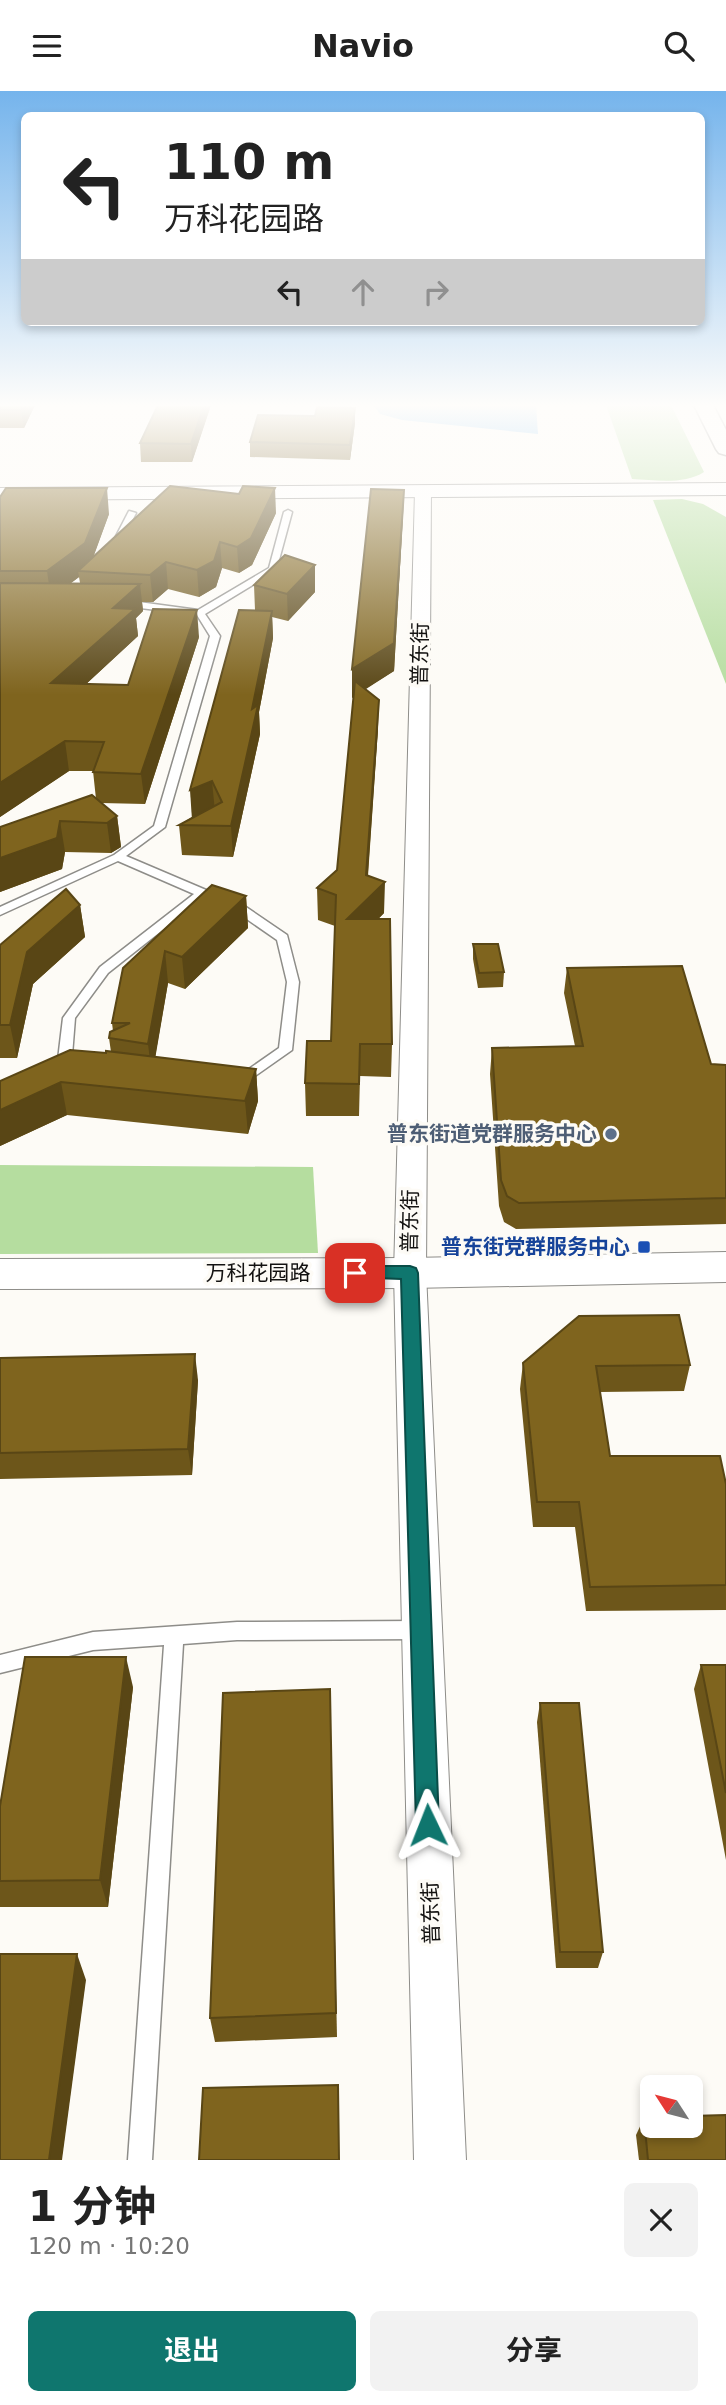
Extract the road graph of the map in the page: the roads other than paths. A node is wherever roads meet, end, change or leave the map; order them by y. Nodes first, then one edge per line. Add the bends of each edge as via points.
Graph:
1 (423, 502) edge
2 (132, 513) dead end
3 (288, 513) dead end
4 (114, 549) edge
5 (107, 601) edge
6 (200, 613) junction
7 (118, 857) junction
8 (202, 893) junction
9 (0, 911) edge
10 (73, 1069) edge
11 (228, 1081) edge
12 (726, 1267) edge
13 (0, 1273) edge
14 (410, 1285) junction
15 (726, 1292) edge
16 (0, 1294) edge
17 (420, 1630) junction
18 (174, 1635) junction
19 (0, 1664) edge
20 (140, 2160) edge
21 (440, 2160) edge

1 - 14 street, 普东街
2 - 4 lane
3 - 6 lane via 273,569
5 - 6 lane
6 - 7 lane via 215,636 159,827
7 - 8 lane
7 - 9 lane
8 - 10 lane via 104,969 69,1018 62,1068
8 - 11 lane via 242,910 283,938 293,982 285,1050 240,1080
12 - 14 street, 万科花园路
13 - 14 street, 万科花园路
14 - 15 street, 万科花园路
14 - 16 street, 万科花园路
14 - 17 street, 普东街
17 - 18 lane
17 - 21 street, 普东街
18 - 19 lane via 93,1641
18 - 20 lane

